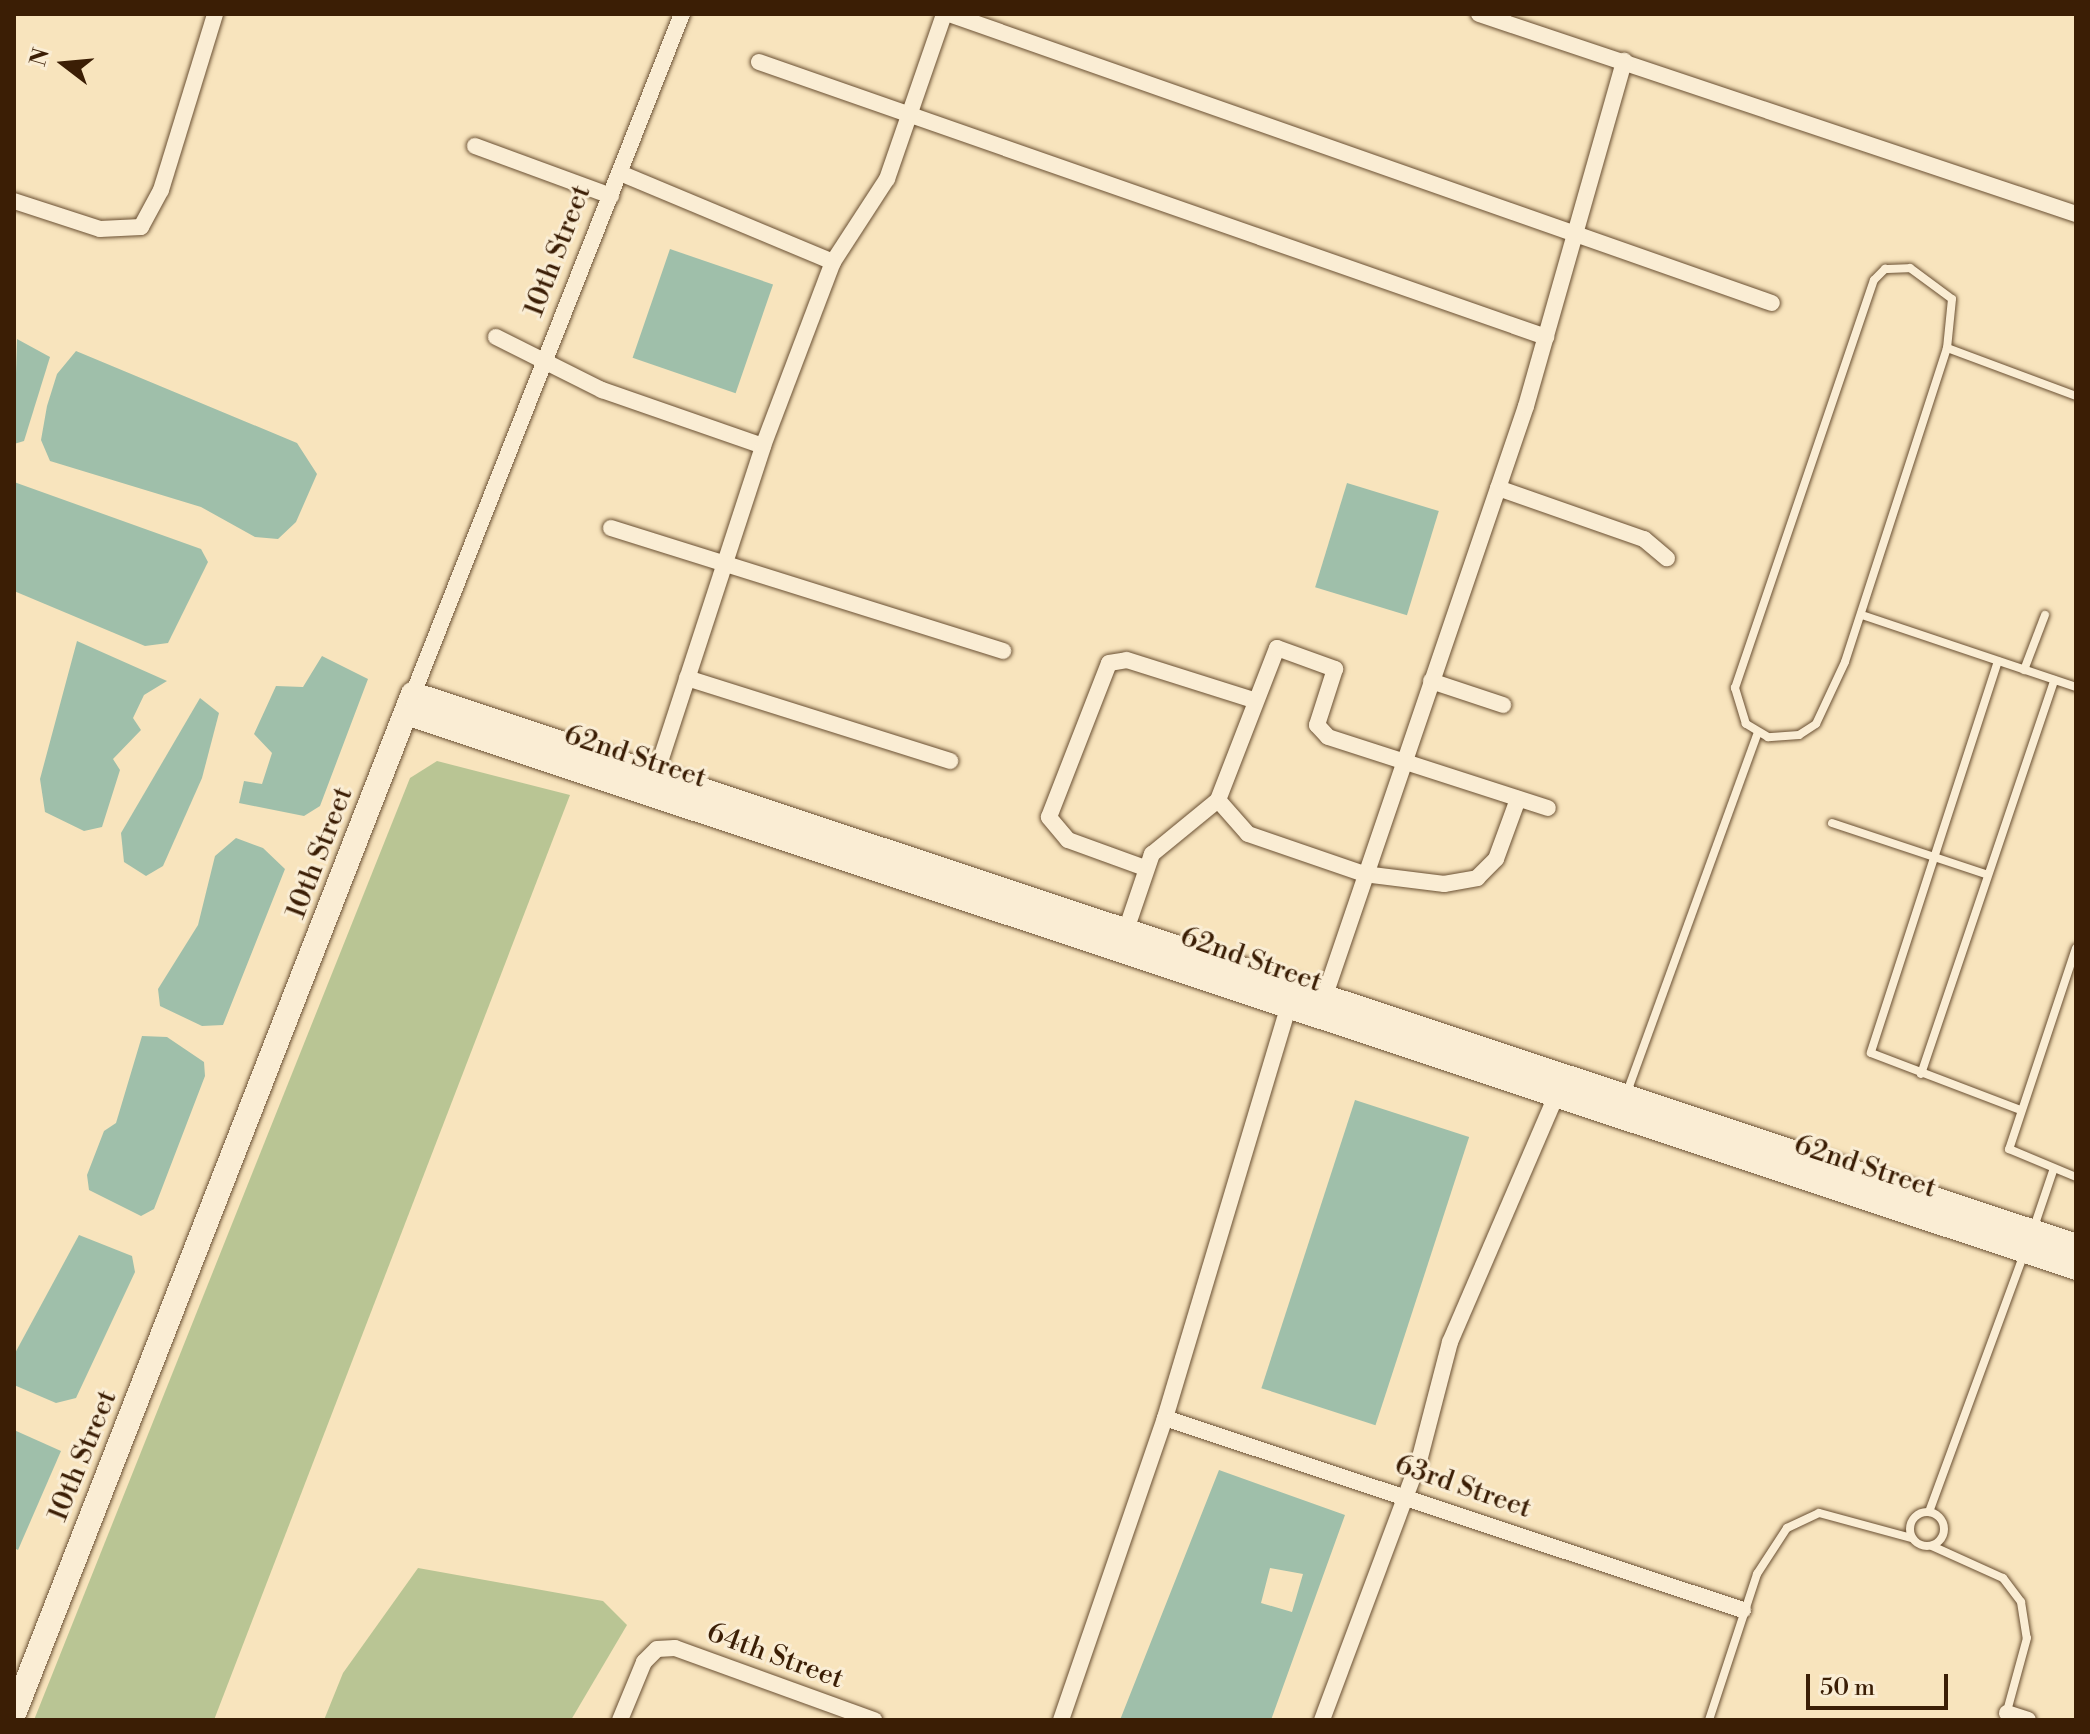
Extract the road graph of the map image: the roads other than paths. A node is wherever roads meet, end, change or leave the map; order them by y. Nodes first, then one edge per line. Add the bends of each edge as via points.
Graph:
1 (215, 14) edge
2 (682, 14) edge
3 (947, 14) edge
4 (1479, 14) edge
5 (1624, 61) junction
6 (759, 62) dead end
7 (909, 117) junction
8 (475, 146) dead end
9 (620, 173) junction
10 (611, 196) junction
11 (14, 201) edge
12 (2076, 214) edge
13 (1578, 233) junction
14 (833, 262) junction
15 (1772, 303) dead end
16 (496, 337) dead end
17 (1546, 337) junction
18 (1947, 348) junction
19 (547, 364) junction
20 (2076, 396) edge
21 (763, 446) junction
22 (1498, 488) junction
23 (611, 528) dead end
24 (1667, 558) dead end
25 (724, 565) junction
26 (2045, 615) dead end
27 (1865, 616) junction
28 (1003, 651) dead end
29 (1998, 661) junction
30 (2024, 670) junction
31 (687, 678) junction
32 (2054, 680) junction
33 (1431, 681) junction
34 (2076, 687) edge
35 (1256, 701) junction
36 (409, 703) junction
37 (1503, 705) dead end
38 (1758, 732) junction
39 (571, 757) junction
40 (950, 761) dead end
41 (1402, 762) junction
42 (656, 774) junction
43 (1518, 799) junction
44 (1218, 800) junction
45 (1548, 808) dead end
46 (1832, 823) dead end
47 (1935, 857) junction
48 (1145, 868) junction
49 (919, 873) junction
50 (1364, 874) junction
51 (1988, 875) junction
52 (1123, 938) junction
53 (2076, 948) edge
54 (1289, 1004) junction
55 (1322, 1005) junction
56 (1921, 1074) junction
57 (1561, 1084) junction
58 (1623, 1103) junction
59 (2020, 1110) junction
60 (2053, 1171) junction
61 (2076, 1177) edge
62 (2028, 1241) junction
63 (2076, 1246) edge
64 (2076, 1268) edge
65 (1165, 1418) junction
66 (1408, 1495) junction
67 (1929, 1512) junction
68 (1911, 1538) junction
69 (1932, 1546) junction
70 (1743, 1610) junction
71 (14, 1714) edge
72 (2006, 1716) edge
73 (620, 1720) edge
74 (874, 1720) edge
75 (1061, 1720) edge
76 (1322, 1720) edge
77 (1709, 1720) edge
78 (2028, 1720) edge

1 - 11 street via 161,190 141,227 100,229
2 - 9 street, 10th Street
3 - 7 street
3 - 13 street
4 - 5 street
5 - 12 street
5 - 13 street
6 - 7 street
7 - 14 street via 881,191
7 - 17 street
8 - 10 street
9 - 10 street, 10th Street
9 - 14 street
10 - 19 street, 10th Street
13 - 15 street
13 - 17 street
14 - 21 street
16 - 19 street
17 - 22 street
18 - 20 lane
18 - 27 lane
18 - 38 lane via 1952,299 1944,287 1910,268 1885,269 1874,280 1735,688 1738,710
19 - 21 street
19 - 36 street, 10th Street
21 - 25 street
22 - 24 street via 1644,539
22 - 33 street
23 - 25 street
25 - 28 street
25 - 31 street
26 - 30 lane
27 - 29 lane
27 - 38 lane via 1816,724 1799,735
29 - 30 lane
29 - 47 lane
30 - 32 lane
31 - 40 street
31 - 42 street
32 - 34 lane
32 - 51 lane
33 - 37 street
33 - 41 street
35 - 41 street via 1274,650 1334,668 1318,729
35 - 44 street
35 - 48 street via 1127,660 1109,663 1075,735 1049,817 1068,840
36 - 39 main road, 62nd Street
36 - 71 main road, 10th Street
38 - 58 lane
39 - 42 main road, 62nd Street
39 - 49 main road, 62nd Street
41 - 43 street
41 - 50 street
42 - 49 main road, 62nd Street
43 - 45 street
43 - 50 street via 1496,859 1477,878 1414,883
44 - 48 street via 1161,845
44 - 50 street via 1248,834
46 - 47 lane
47 - 51 lane
47 - 56 lane via 1870,1048 1874,1059
48 - 52 street
49 - 52 main road, 62nd Street
50 - 55 street
51 - 56 lane
52 - 54 main road, 62nd Street
52 - 55 main road, 62nd Street
53 - 59 lane
54 - 55 main road, 62nd Street
54 - 65 street
55 - 57 main road, 62nd Street
56 - 59 lane
57 - 58 main road, 62nd Street
57 - 66 street via 1450,1342
58 - 62 main road, 62nd Street
59 - 60 lane via 2010,1153
60 - 61 lane
60 - 62 lane
62 - 63 main road, 62nd Street
62 - 64 main road, 62nd Street
62 - 67 lane
65 - 66 street, 63rd Street
65 - 75 street
66 - 70 street, 63rd Street
66 - 76 street
67 - 68 lane via 1914,1517
67 - 69 lane via 1944,1529
68 - 69 lane
68 - 70 lane via 1828,1515 1802,1519 1772,1543
69 - 72 lane via 2003,1578 2021,1602 2027,1638
70 - 77 lane
72 - 78 street
73 - 74 street, 64th Street via 637,1674 657,1649 679,1649

